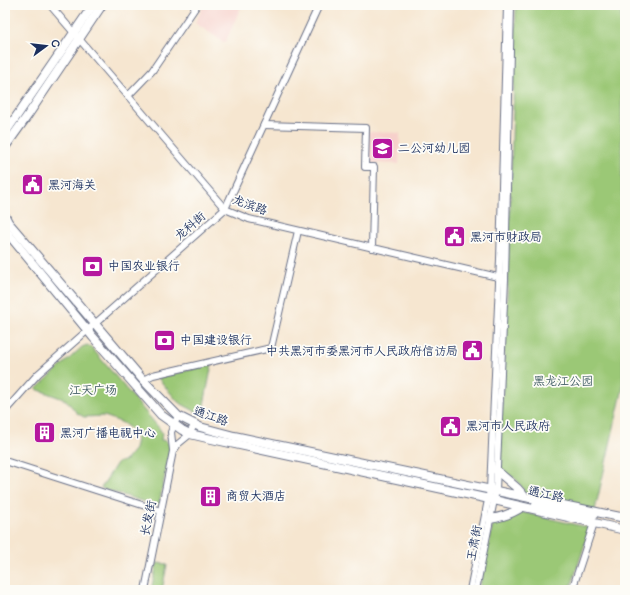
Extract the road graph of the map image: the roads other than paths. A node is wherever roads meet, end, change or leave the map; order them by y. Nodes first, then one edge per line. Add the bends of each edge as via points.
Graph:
1 (50, 5) edge
2 (93, 5) edge
3 (102, 5) edge
4 (197, 5) edge
5 (319, 5) edge
6 (498, 5) edge
7 (507, 5) edge
8 (511, 5) edge
9 (76, 36) junction
10 (128, 96) junction
11 (264, 125) junction
12 (5, 133) edge
13 (5, 147) edge
14 (225, 209) junction
15 (5, 216) edge
16 (5, 230) edge
17 (298, 231) junction
18 (372, 248) junction
19 (502, 278) junction
20 (95, 324) junction
21 (88, 330) junction
22 (143, 380) junction
23 (5, 411) edge
24 (178, 416) junction
25 (174, 425) junction
26 (194, 425) junction
27 (190, 434) junction
28 (173, 451) junction
29 (5, 461) edge
30 (496, 470) junction
31 (492, 495) junction
32 (524, 496) junction
33 (522, 507) junction
34 (161, 511) junction
35 (625, 518) edge
36 (490, 520) junction
37 (596, 520) junction
38 (625, 523) edge
39 (625, 530) edge
40 (145, 590) edge
41 (470, 590) edge
42 (476, 590) edge
43 (572, 590) edge

1 - 9 street, 龙滨路
2 - 9 main road
3 - 9 main road
4 - 10 street via 152,71
5 - 11 street, 龙科街
6 - 7 street
7 - 8 street
7 - 19 street
8 - 19 street
9 - 10 street, 龙滨路
9 - 12 main road
9 - 13 main road via 28,115
10 - 14 street, 龙滨路
11 - 14 street, 龙科街
11 - 18 street via 366,128 365,167 374,167
14 - 17 street, 龙滨路 via 249,220
14 - 20 street, 龙科街
15 - 20 main road, 通江路
16 - 21 main road, 通江路
17 - 18 street, 龙滨路
17 - 22 street via 271,348 153,375
18 - 19 street, 龙滨路
19 - 30 street
19 - 31 street
20 - 21 street, 龙科街
20 - 22 main road, 通江路
21 - 23 street, 龙科街 via 38,374
21 - 25 main road, 通江路 via 161,415
22 - 24 main road, 通江路
24 - 25 street, 长发街
24 - 26 main road, 通江路
25 - 27 main road, 通江路
25 - 28 street, 长发街 via 171,432
26 - 27 street
26 - 31 main road, 通江路
27 - 28 street
27 - 31 main road, 通江路 via 285,456
28 - 34 street, 长发街
29 - 34 street
30 - 31 street
30 - 32 main road
31 - 32 main road
31 - 33 main road
31 - 36 street, 王肃街
31 - 37 main road, 通江路
31 - 41 street
32 - 37 main road
33 - 36 main road
33 - 37 main road
34 - 40 street, 长发街
35 - 37 main road
36 - 42 street, 王肃街
37 - 38 main road
37 - 39 main road
37 - 43 street

